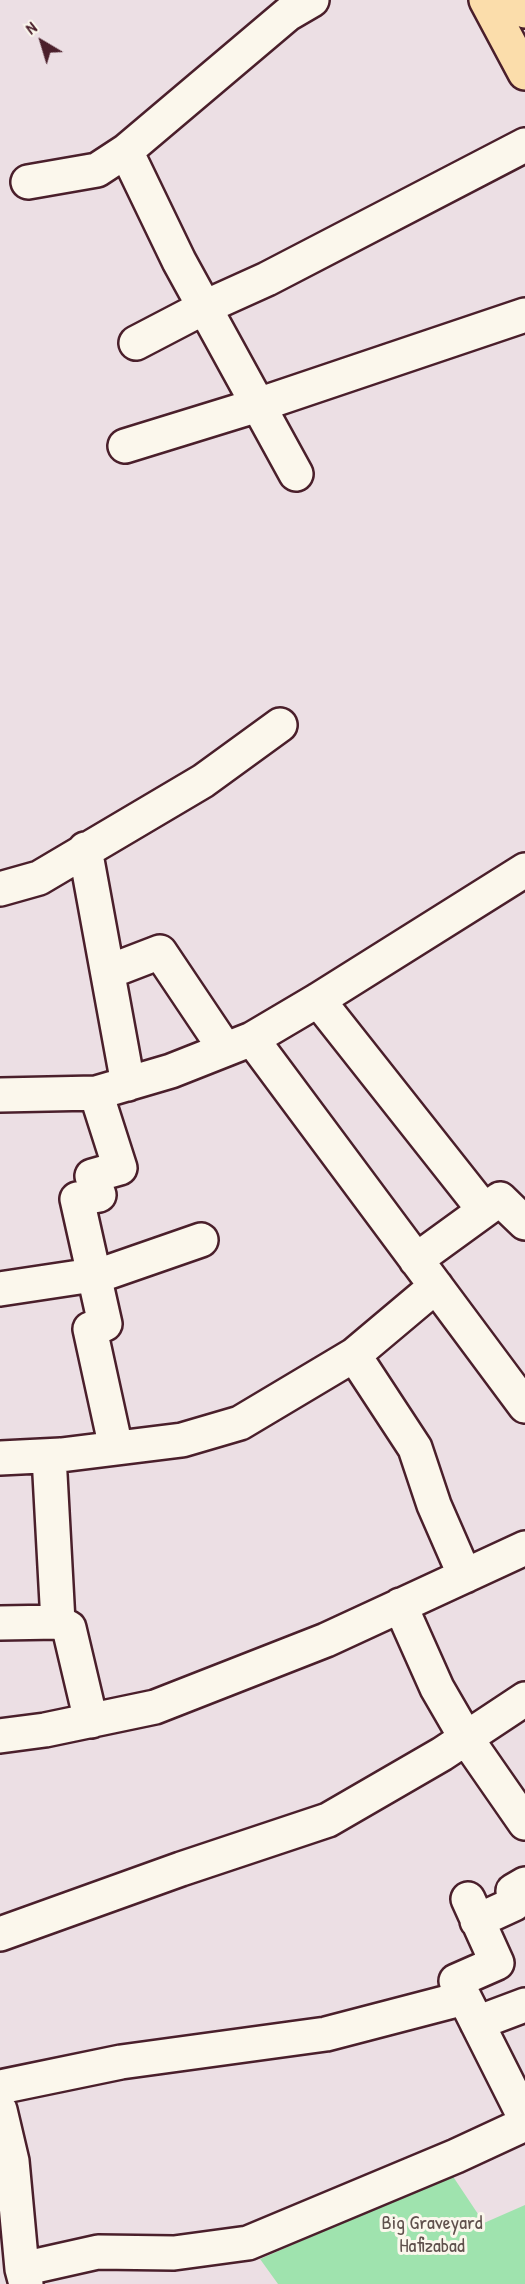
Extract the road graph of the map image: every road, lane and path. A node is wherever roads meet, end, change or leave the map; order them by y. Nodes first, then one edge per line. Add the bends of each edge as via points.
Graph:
1 (312, 0) edge
2 (486, 0) edge
3 (519, 0) edge
4 (525, 11) edge
5 (525, 73) edge
6 (525, 145) edge
7 (126, 151) junction
8 (28, 182) dead end
9 (205, 307) junction
10 (525, 315) edge
11 (136, 343) dead end
12 (258, 405) junction
13 (125, 446) dead end
14 (296, 474) dead end
15 (280, 725) dead end
16 (85, 849) junction
17 (525, 870) edge
18 (0, 889) edge
19 (108, 972) junction
20 (318, 1000) junction
21 (238, 1044) junction
22 (128, 1084) junction
23 (96, 1093) junction
24 (0, 1095) edge
25 (484, 1210) junction
26 (525, 1223) edge
27 (201, 1240) dead end
28 (416, 1260) junction
29 (93, 1275) junction
30 (436, 1286) junction
31 (0, 1289) edge
32 (354, 1355) junction
33 (525, 1406) edge
34 (116, 1448) junction
35 (49, 1456) junction
36 (0, 1458) edge
37 (525, 1548) edge
38 (465, 1576) junction
39 (400, 1605) junction
40 (57, 1622) junction
41 (0, 1623) edge
42 (525, 1699) edge
43 (91, 1721) junction
44 (0, 1736) edge
45 (466, 1738) junction
46 (525, 1823) edge
47 (525, 1884) edge
48 (0, 1934) edge
49 (525, 2005) edge
50 (470, 2010) junction
51 (0, 2087) edge
52 (0, 2110) edge
53 (525, 2118) edge
54 (525, 2124) edge
55 (24, 2277) edge

1 - 7 street via 288,14
2 - 5 main road
3 - 4 main road
6 - 9 street via 267,279
7 - 8 street via 98,170
7 - 9 street
9 - 11 street
9 - 12 street
10 - 12 street
12 - 13 street
12 - 14 street
15 - 16 street via 203,781
16 - 18 street via 39,878
16 - 19 street
17 - 20 street
19 - 21 street via 160,952
19 - 22 street
20 - 21 street
20 - 25 street
21 - 22 street
21 - 28 street
22 - 23 street
23 - 24 street
23 - 29 street via 120,1168 92,1176 99,1195 77,1199
25 - 26 street via 500,1199
25 - 28 street
27 - 29 street
28 - 30 street
29 - 31 street
29 - 34 street via 105,1324 90,1329
30 - 32 street
30 - 33 street
32 - 34 street via 240,1424 182,1440
32 - 38 street via 415,1448 434,1505
34 - 35 street
35 - 36 street
35 - 40 street
37 - 38 street
38 - 39 street
39 - 43 street via 326,1640 156,1707
39 - 45 street via 437,1688
40 - 41 street
40 - 43 street via 69,1628
42 - 45 street
43 - 44 street
45 - 46 street
45 - 48 street via 328,1820
47 - 50 street via 513,1891 514,1904 473,1910 497,1963 456,1981
49 - 50 street
50 - 51 street via 121,2062
50 - 53 street
52 - 55 street via 12,2161
54 - 55 street via 248,2242 174,2253 98,2252

